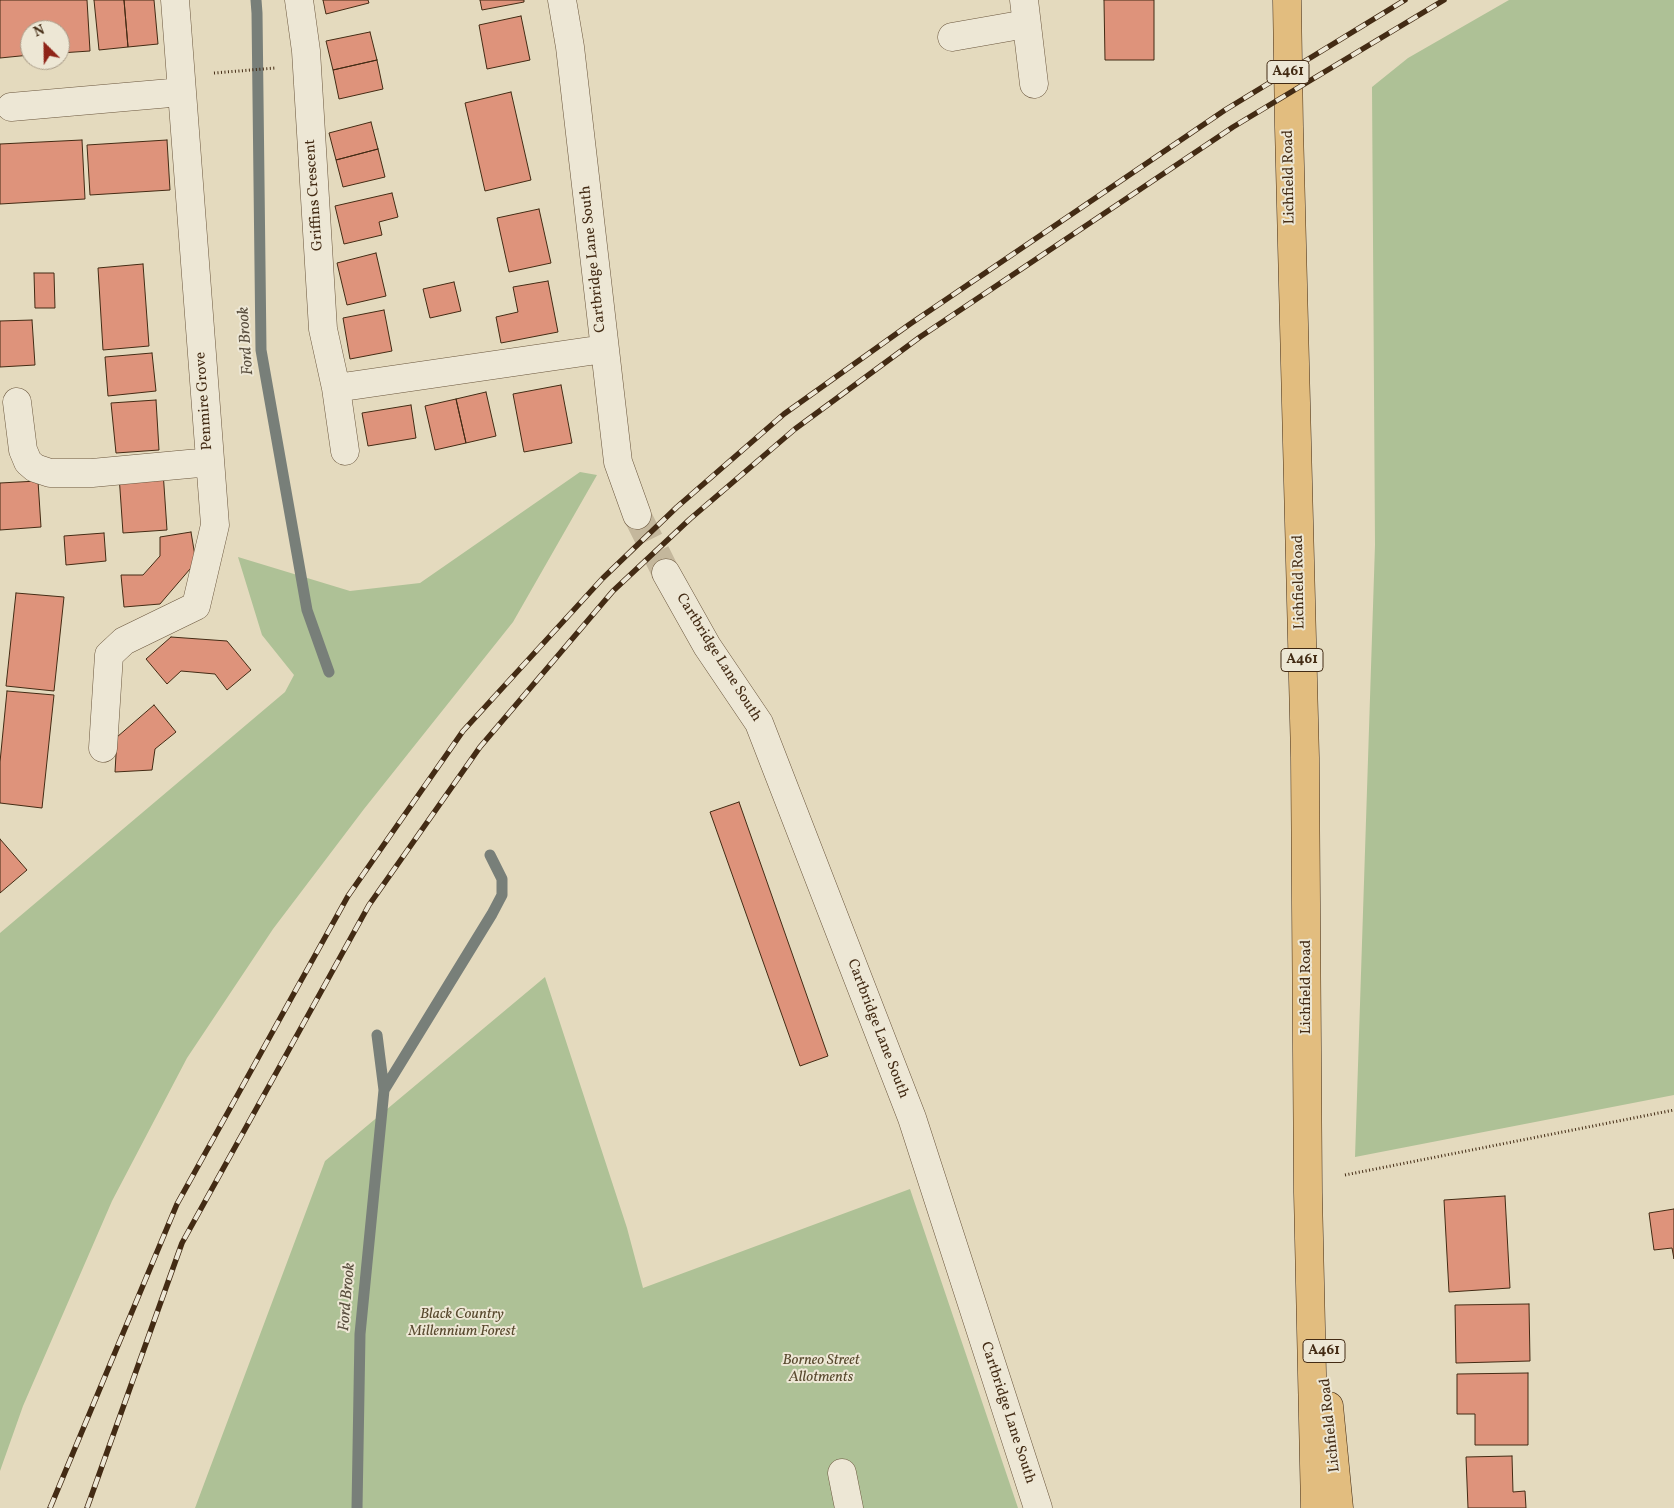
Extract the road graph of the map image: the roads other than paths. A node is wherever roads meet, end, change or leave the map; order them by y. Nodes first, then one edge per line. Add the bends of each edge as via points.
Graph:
1 (175, 0) edge
2 (300, 0) edge
3 (562, 0) edge
4 (1287, 0) edge
5 (1025, 12) edge
6 (952, 37) dead end
7 (1034, 84) dead end
8 (182, 92) junction
9 (11, 107) dead end
10 (604, 349) junction
11 (336, 388) junction
12 (17, 402) dead end
13 (345, 451) dead end
14 (210, 462) junction
15 (637, 515) tunnel mouth
16 (666, 573) tunnel mouth
17 (103, 748) dead end
18 (1308, 1194) junction
19 (842, 1473) dead end
20 (849, 1508) edge
21 (1038, 1508) edge
22 (1315, 1508) edge
23 (1339, 1508) edge

1 - 8 street, Penmire Grove
2 - 11 street, Griffins Crescent via 323,328
3 - 10 street, Cartbridge Lane South
4 - 18 highway, Lichfield Road / A461 via 1305,757
5 - 6 street
5 - 7 street
8 - 9 street
8 - 14 street, Penmire Grove
10 - 11 street
10 - 15 street, Cartbridge Lane South via 618,462
11 - 13 street, Griffins Crescent
12 - 14 street via 25,456 35,468 50,473
14 - 17 street, Penmire Grove via 215,526 196,606 124,641 109,655
16 - 21 street, Cartbridge Lane South via 707,646 759,723 912,1118
18 - 22 highway, Lichfield Road / A461
18 - 23 highway, Lichfield Road / A461
19 - 20 street

